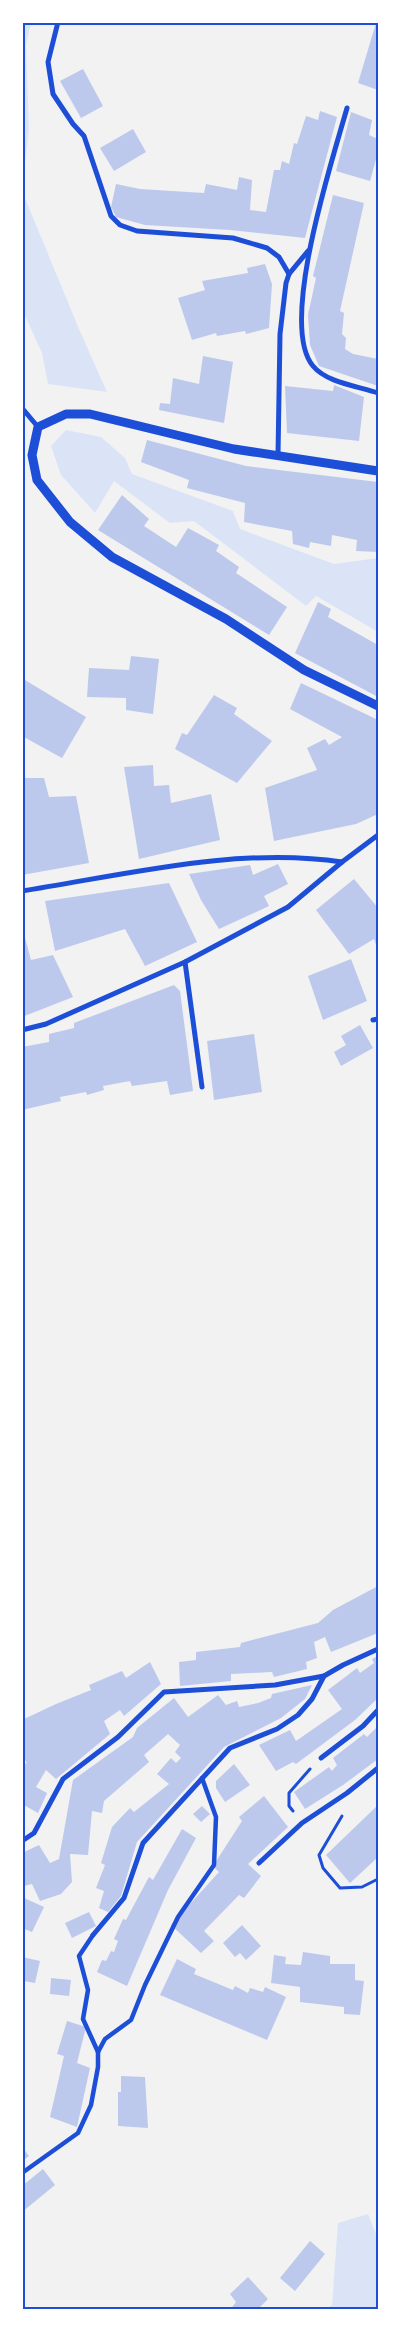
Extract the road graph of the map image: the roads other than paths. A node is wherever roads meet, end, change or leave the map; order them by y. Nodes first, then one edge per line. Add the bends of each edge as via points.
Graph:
1 (58, 22) edge
2 (346, 108) dead end
3 (310, 249) junction
4 (289, 274) junction
5 (378, 393) edge
6 (22, 408) edge
7 (38, 427) junction
8 (278, 455) junction
9 (378, 470) edge
10 (378, 706) edge
11 (378, 835) edge
12 (342, 862) junction
13 (22, 891) edge
14 (185, 962) junction
15 (22, 1030) edge
16 (202, 1087) dead end
17 (378, 1649) edge
18 (324, 1676) junction
19 (378, 1710) edge
20 (321, 1758) road end
21 (378, 1768) edge
22 (202, 1778) junction
23 (22, 1841) edge
24 (259, 1863) dead end
25 (93, 1936) joint
26 (98, 2052) junction
27 (22, 2173) edge

1 - 4 street via 48,62 53,94 72,124 84,136 110,216 120,226 137,231 233,238 267,248 280,257
2 - 3 street
3 - 4 street
3 - 5 street via 302,291 301,328 312,365 325,376
4 - 8 street via 280,334
6 - 7 street
7 - 8 street via 66,414 90,414 234,449
7 - 10 street via 32,455 37,480 70,522 112,557 226,619 304,670
8 - 9 street
11 - 12 street
12 - 13 street via 306,856 219,860
12 - 14 street via 288,907
14 - 15 street via 46,1024
14 - 16 street
17 - 18 street
18 - 22 street via 312,1699 298,1715 277,1729 230,1748
18 - 23 street via 275,1684 164,1692 118,1737 62,1779 34,1833
19 - 20 street via 363,1726
21 - 24 street via 302,1823
22 - 25 street via 143,1843 124,1898
22 - 26 street via 216,1817 214,1865 178,1917 131,2020 105,2039
25 - 26 street via 79,1956 88,1990 84,2019
26 - 27 street via 91,2105 78,2133

